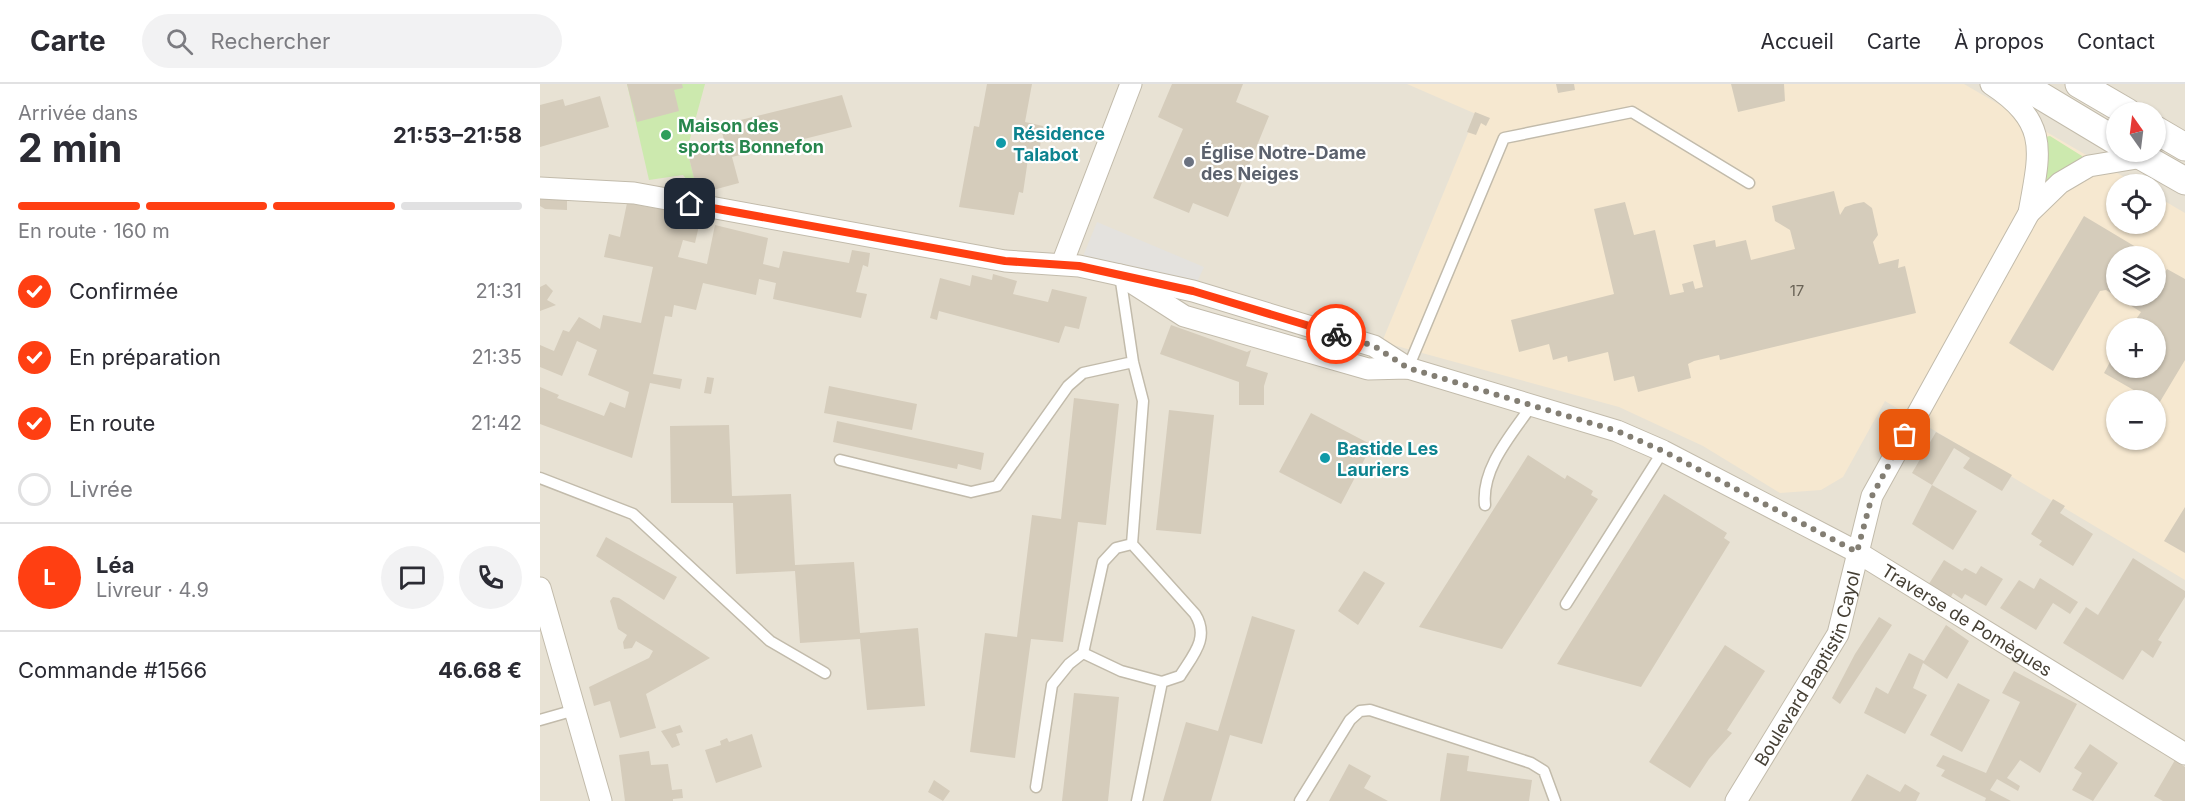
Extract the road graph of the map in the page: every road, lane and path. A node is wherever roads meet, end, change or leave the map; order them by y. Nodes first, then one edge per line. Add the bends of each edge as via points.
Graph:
1 (1131, 84) edge
2 (1991, 84) edge
3 (2021, 84) edge
4 (2079, 84) edge
5 (2110, 102) edge
6 (2106, 135) edge
7 (2166, 136) edge
8 (2185, 147) edge
9 (2106, 162) edge
10 (2153, 162) edge
11 (2185, 181) edge
12 (1749, 183) dead end
13 (540, 188) edge
14 (2029, 213) junction
15 (1062, 264) junction
16 (1120, 275) junction
17 (1133, 362) junction
18 (1408, 368) junction
19 (1532, 405) junction
20 (1663, 451) junction
21 (840, 460) dead end
22 (540, 478) edge
23 (1485, 505) dead end
24 (1132, 544) junction
25 (1857, 552) junction
26 (540, 588) edge
27 (1566, 604) dead end
28 (1083, 653) junction
29 (825, 673) dead end
30 (1162, 682) junction
31 (575, 710) junction
32 (540, 720) edge
33 (2185, 754) edge
34 (1036, 787) dead end
35 (601, 801) edge
36 (1137, 801) edge
37 (1300, 801) edge
38 (1555, 801) edge
39 (1736, 801) edge

1 - 15 street
2 - 14 street, Boulevard Baptistin Cayol via 2015,100 2033,128 2038,159
3 - 6 street
4 - 5 street
7 - 8 street
9 - 14 street, Boulevard Baptistin Cayol via 2089,166 2060,183
10 - 11 street
12 - 18 lane via 1632,112 1504,138
13 - 15 street, Traverse de Pomègues via 634,193 1005,261
14 - 25 street, Boulevard Baptistin Cayol via 1872,496
15 - 16 street, Traverse de Pomègues
16 - 17 lane
16 - 18 street, Traverse de Pomègues via 1184,316 1368,369
17 - 21 lane via 1083,373 1068,386 997,486 971,492
17 - 24 lane via 1143,401
18 - 19 street, Traverse de Pomègues
19 - 20 street, Traverse de Pomègues via 1617,431
19 - 23 lane via 1495,461 1483,488
20 - 25 street, Traverse de Pomègues
20 - 27 lane
22 - 29 lane via 633,514 770,641
24 - 28 lane via 1116,548 1103,562
24 - 30 lane via 1202,625 1203,639 1180,676
25 - 33 street, Traverse de Pomègues
25 - 39 street, Boulevard Baptistin Cayol via 1838,634
26 - 31 street
28 - 30 lane via 1121,671
28 - 34 lane via 1069,663 1052,685
30 - 36 lane
31 - 32 lane
31 - 35 street
37 - 38 lane via 1350,720 1360,711 1371,710 1531,763 1544,771

